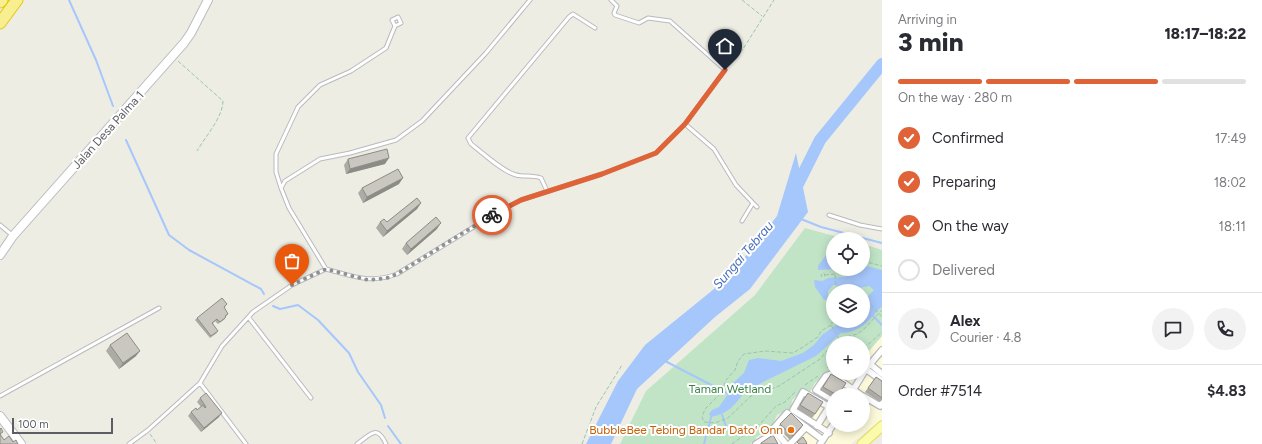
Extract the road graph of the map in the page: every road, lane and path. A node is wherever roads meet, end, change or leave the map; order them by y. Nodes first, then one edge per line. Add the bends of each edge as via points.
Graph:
1 (17, 0) edge
2 (208, 0) edge
3 (530, 0) edge
4 (611, 0) edge
5 (742, 0) edge
6 (774, 0) edge
7 (763, 17) junction
8 (0, 23) edge
9 (395, 26) dead end
10 (595, 28) dead end
11 (173, 57) junction
12 (725, 70) junction
13 (685, 124) junction
14 (197, 151) dead end
15 (281, 188) junction
16 (547, 191) junction
17 (753, 203) junction
18 (757, 207) dead end
19 (829, 215) dead end
20 (742, 221) dead end
21 (0, 225) edge
22 (882, 229) edge
23 (13, 236) junction
24 (0, 255) edge
25 (870, 263) edge
26 (882, 266) edge
27 (326, 269) junction
28 (870, 303) edge
29 (159, 308) dead end
30 (882, 310) edge
31 (878, 312) junction
32 (882, 317) edge
33 (249, 318) junction
34 (828, 328) edge
35 (882, 332) edge
36 (850, 336) edge
37 (870, 343) edge
38 (882, 350) edge
39 (826, 352) edge
40 (870, 364) edge
41 (622, 365) dead end
42 (870, 367) edge
43 (870, 368) edge
44 (821, 373) dead end
45 (882, 374) edge
46 (826, 376) edge
47 (839, 380) edge
48 (882, 382) edge
49 (200, 383) junction
50 (803, 387) dead end
51 (848, 388) edge
52 (799, 389) dead end
53 (0, 396) edge
54 (826, 396) edge
55 (311, 398) dead end
56 (870, 400) edge
57 (882, 402) edge
58 (826, 405) edge
59 (826, 414) edge
60 (0, 416) edge
61 (817, 426) junction
62 (882, 426) edge
63 (806, 427) junction
64 (148, 430) junction
65 (828, 433) joint
66 (822, 442) edge
67 (21, 444) edge
68 (128, 444) edge
69 (157, 444) edge
70 (246, 444) edge
71 (357, 444) edge
72 (386, 444) edge
73 (582, 444) edge
74 (732, 444) edge
75 (756, 444) edge
76 (778, 444) edge
77 (786, 444) edge
78 (790, 444) edge
79 (862, 444) edge

1 - 8 highway
2 - 11 street, Jalan Desa Palma 1 via 192,33
3 - 15 lane via 486,53 422,121 396,140 320,159 285,181
4 - 12 lane via 617,6 615,15 639,23 648,18 670,21
5 - 7 path
6 - 7 path
7 - 12 path via 743,49
9 - 15 lane via 386,48 350,71 320,85 298,107 276,154 276,172
10 - 16 lane via 579,16 574,14 570,17 468,138 471,144 509,172 541,178
11 - 14 path via 223,100 223,107 216,121
11 - 23 street, Jalan Desa Palma 1
12 - 13 lane
13 - 16 lane via 656,153 602,174
13 - 17 lane via 714,149 736,185
15 - 27 lane via 289,208
16 - 27 lane via 498,212 387,278 368,280
17 - 18 lane
17 - 20 lane
19 - 22 lane
21 - 23 lane
23 - 24 street, Jalan Desa Palma 1
25 - 26 path
27 - 33 lane via 292,285 253,312
28 - 31 path
29 - 53 lane
30 - 31 path
31 - 32 path
31 - 36 path via 857,334
33 - 49 lane via 222,346
33 - 55 lane
34 - 39 path via 820,332 818,337 804,348 793,353 744,354 726,380 721,393 706,409 702,418 704,422 712,424 726,420 751,396 779,386 820,359
35 - 37 path
38 - 40 street
41 - 73 path via 596,407
42 - 45 street
43 - 48 street
44 - 50 path
46 - 54 street via 816,390
47 - 51 street
49 - 64 lane
49 - 70 lane
52 - 74 path via 785,402 776,406 761,423
56 - 57 street via 880,406
58 - 61 street via 804,392 793,410
59 - 61 street
60 - 67 street
61 - 65 street
62 - 79 main road
63 - 66 street
63 - 77 street via 787,413 773,429
63 - 78 street
64 - 68 lane
64 - 69 path
65 - 66 street
71 - 72 lane via 374,432 382,434
75 - 76 street via 771,435

